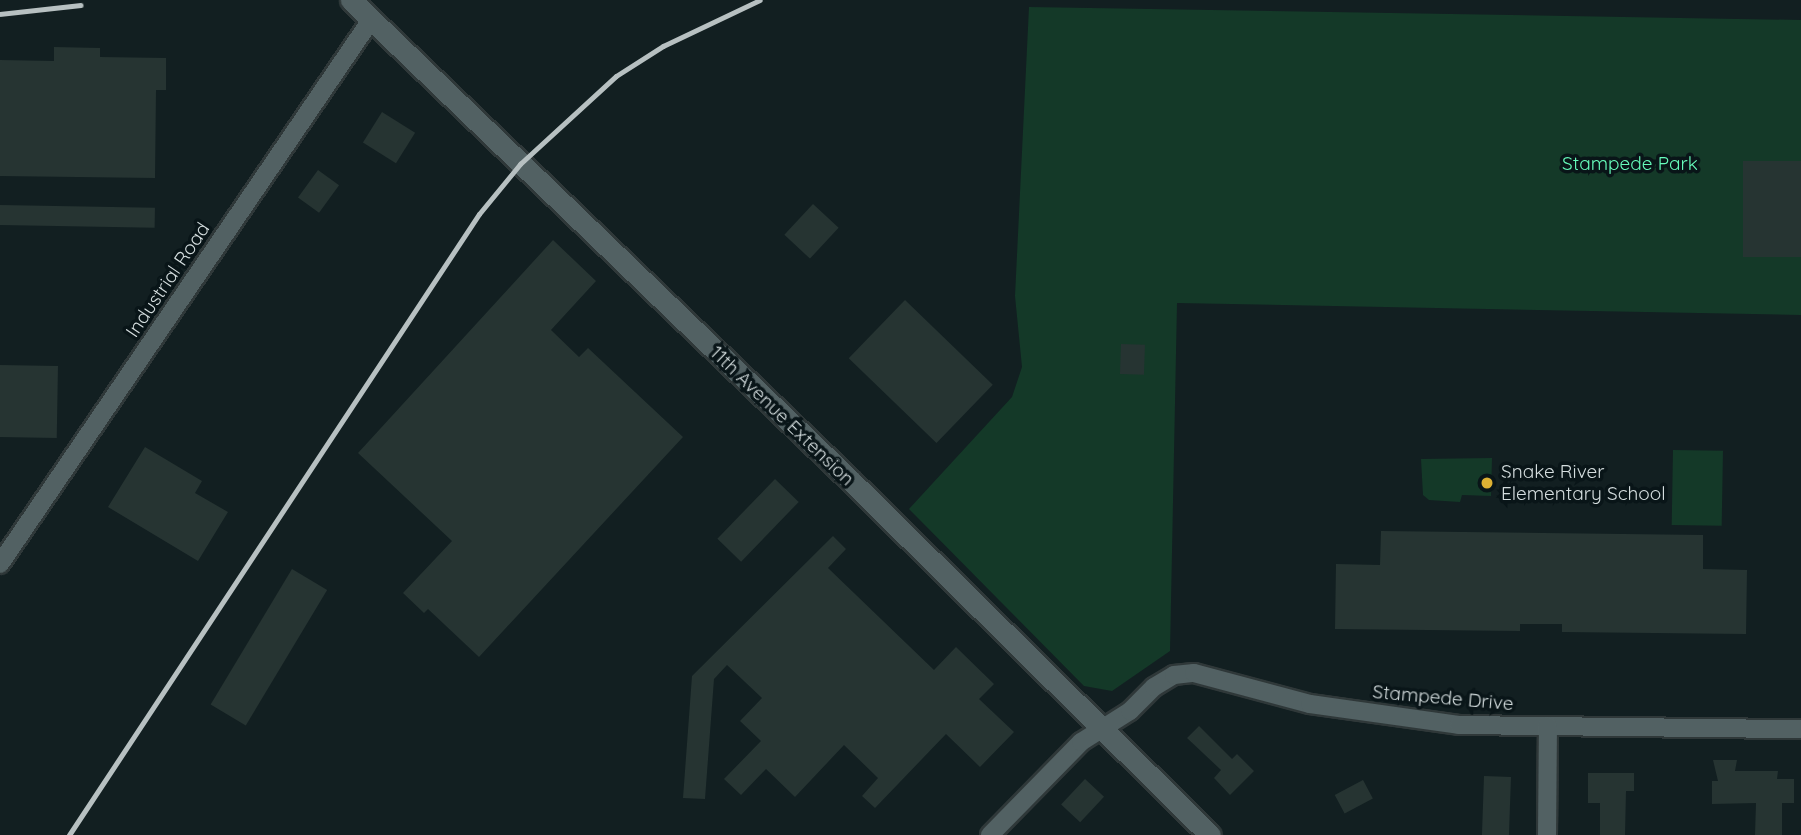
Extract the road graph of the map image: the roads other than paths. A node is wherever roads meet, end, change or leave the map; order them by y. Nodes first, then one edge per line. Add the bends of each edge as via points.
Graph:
1 (351, 0) edge
2 (371, 20) junction
3 (0, 564) edge
4 (1548, 726) junction
5 (1103, 728) junction
6 (1801, 729) edge
7 (990, 835) edge
8 (1210, 835) edge
9 (1547, 835) edge

1 - 2 street, 11th Avenue Extension
2 - 3 street, Industrial Road
2 - 5 street, 11th Avenue Extension
4 - 5 street, Stampede Drive via 1459,725 1378,715 1310,704 1194,673 1174,675 1154,687
4 - 6 street, Stampede Drive
4 - 9 street
5 - 7 street, Stampede Drive via 1081,742
5 - 8 street, 11th Avenue Extension

